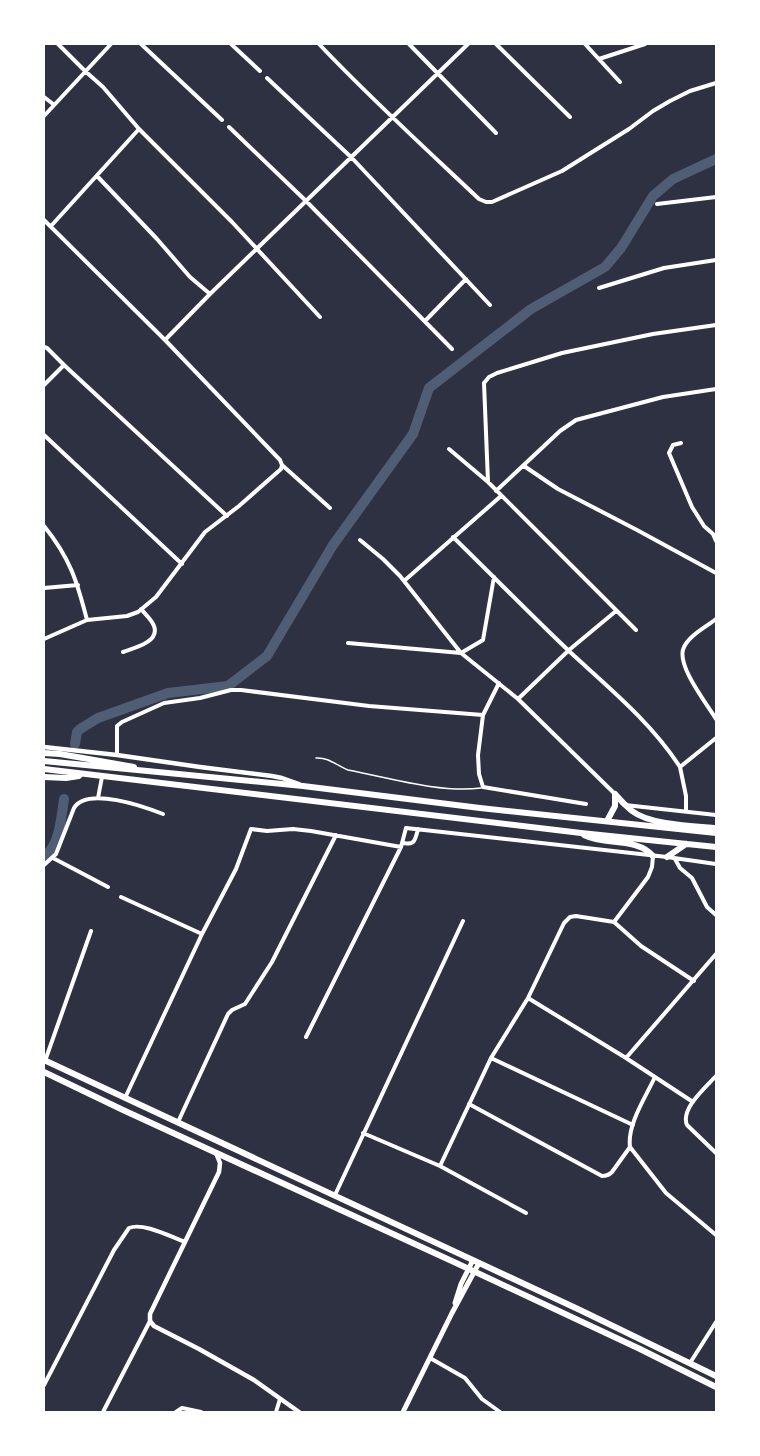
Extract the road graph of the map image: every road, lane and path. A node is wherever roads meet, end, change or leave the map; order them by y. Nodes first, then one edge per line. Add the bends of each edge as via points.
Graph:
1 (58, 44) edge
2 (111, 44) edge
3 (141, 44) edge
4 (231, 44) edge
5 (319, 44) edge
6 (410, 44) edge
7 (468, 44) edge
8 (496, 44) edge
9 (585, 44) edge
10 (645, 44) edge
11 (599, 59) junction
12 (85, 71) junction
13 (260, 71) dead end
14 (438, 73) junction
15 (267, 78) dead end
16 (620, 82) dead end
17 (717, 83) edge
18 (44, 97) edge
19 (53, 104) junction
20 (44, 116) edge
21 (570, 117) dead end
22 (393, 118) junction
23 (222, 120) dead end
24 (229, 127) dead end
25 (139, 129) junction
26 (496, 133) dead end
27 (352, 158) junction
28 (97, 176) junction
29 (717, 197) edge
30 (306, 201) junction
31 (657, 204) dead end
32 (44, 220) edge
33 (50, 226) junction
34 (258, 249) junction
35 (717, 260) edge
36 (465, 279) junction
37 (599, 288) dead end
38 (210, 294) junction
39 (490, 305) dead end
40 (320, 317) dead end
41 (425, 321) junction
42 (717, 325) edge
43 (165, 340) junction
44 (44, 346) edge
45 (452, 349) dead end
46 (64, 365) junction
47 (44, 385) edge
48 (717, 389) edge
49 (44, 435) edge
50 (681, 443) dead end
51 (449, 449) dead end
52 (282, 465) junction
53 (524, 466) junction
54 (488, 482) junction
55 (496, 491) junction
56 (501, 496) junction
57 (330, 508) dead end
58 (228, 516) junction
59 (44, 526) edge
60 (453, 537) junction
61 (360, 540) dead end
62 (717, 541) edge
63 (182, 564) junction
64 (717, 573) edge
65 (494, 577) junction
66 (404, 580) junction
67 (78, 585) junction
68 (44, 588) edge
69 (141, 609) junction
70 (616, 611) junction
71 (717, 619) edge
72 (87, 620) junction
73 (636, 630) dead end
74 (44, 639) edge
75 (348, 643) dead end
76 (569, 650) junction
77 (123, 652) dead end
78 (461, 653) junction
79 (499, 683) junction
80 (518, 699) junction
81 (483, 715) junction
82 (717, 719) edge
83 (717, 738) edge
84 (44, 747) edge
85 (44, 753) edge
86 (117, 755) junction
87 (316, 758) dead end
88 (44, 761) edge
89 (680, 767) junction
90 (44, 769) edge
91 (173, 774) junction
92 (92, 775) junction
93 (44, 777) edge
94 (102, 777) junction
95 (303, 786) junction
96 (483, 788) junction
97 (615, 794) junction
98 (98, 798) junction
99 (586, 804) dead end
100 (625, 804) junction
101 (686, 811) junction
102 (164, 814) dead end
103 (717, 814) edge
104 (607, 821) junction
105 (418, 829) junction
106 (717, 831) edge
107 (581, 833) junction
108 (336, 835) junction
109 (686, 844) junction
110 (402, 845) junction
111 (717, 847) edge
112 (652, 856) junction
113 (53, 858) junction
114 (671, 858) junction
115 (717, 864) edge
116 (44, 865) edge
117 (108, 886) dead end
118 (121, 897) dead end
119 (717, 915) edge
120 (463, 921) dead end
121 (614, 922) junction
122 (91, 931) dead end
123 (202, 934) junction
124 (717, 954) edge
125 (694, 981) junction
126 (528, 998) junction
127 (306, 1037) dead end
128 (491, 1058) junction
129 (626, 1058) junction
130 (44, 1060) edge
131 (44, 1072) edge
132 (717, 1076) edge
133 (655, 1077) junction
134 (126, 1098) junction
135 (693, 1102) junction
136 (469, 1104) junction
137 (178, 1122) junction
138 (633, 1125) junction
139 (363, 1133) junction
140 (630, 1148) junction
141 (216, 1153) junction
142 (717, 1153) edge
143 (440, 1166) junction
144 (335, 1195) junction
145 (526, 1213) dead end
146 (717, 1235) edge
147 (185, 1242) junction
148 (476, 1262) junction
149 (472, 1270) junction
150 (150, 1321) junction
151 (717, 1322) edge
152 (430, 1358) junction
153 (690, 1363) junction
154 (717, 1376) edge
155 (44, 1385) edge
156 (717, 1386) edge
157 (280, 1399) junction
158 (103, 1413) edge
159 (176, 1413) edge
160 (201, 1413) edge
161 (276, 1413) edge
162 (299, 1413) edge
163 (403, 1413) edge
164 (500, 1413) edge

1 - 12 street
2 - 12 street
3 - 23 street
4 - 13 street
5 - 22 street
6 - 14 street
7 - 14 street
8 - 21 street
9 - 11 street
10 - 11 street
11 - 16 street
12 - 19 street
12 - 25 street
14 - 22 street
14 - 26 street
15 - 27 street
17 - 22 street via 670,101 562,171 492,202 479,199
18 - 19 street
19 - 20 street
22 - 27 street
24 - 30 street
25 - 28 street
25 - 34 street
27 - 30 street
27 - 36 street
28 - 33 street
28 - 38 street
29 - 31 street
30 - 34 street
30 - 41 street
32 - 33 street
33 - 43 street
34 - 38 street
34 - 40 street
35 - 37 street via 664,267
36 - 39 street
36 - 41 street
38 - 43 street
41 - 45 street
42 - 54 street via 562,353 489,377 484,383
43 - 52 street
44 - 46 street
46 - 47 street
46 - 58 street
48 - 53 street via 576,420
49 - 63 street
50 - 62 street via 673,445 669,453 692,507
51 - 54 street
52 - 57 street
52 - 58 street
53 - 55 street
53 - 64 street via 558,489
54 - 55 street
55 - 56 street
56 - 60 street
56 - 70 street
58 - 63 street via 205,532
59 - 67 street via 65,556
60 - 65 street
60 - 66 street
61 - 66 street
63 - 69 street via 156,597
65 - 76 street
65 - 78 street via 483,640
66 - 78 street
67 - 68 street
67 - 72 street
69 - 72 street via 127,616
69 - 77 street via 154,626 153,637
70 - 73 street
70 - 76 street
71 - 82 street via 682,649 684,664
72 - 74 street
75 - 78 street
76 - 80 street
76 - 89 street via 621,697 668,748
78 - 79 street
79 - 80 street
79 - 81 street
80 - 97 street
81 - 86 street via 231,690 164,703 122,722 117,726
81 - 96 street via 478,755
83 - 89 street
84 - 86 street
85 - 91 highway
86 - 95 street via 272,776
87 - 96 lane via 348,770 419,784
88 - 91 highway
89 - 101 street
90 - 92 highway
91 - 95 highway
92 - 93 highway
92 - 94 highway
94 - 98 street
94 - 107 highway
95 - 104 highway
96 - 99 street
97 - 100 highway
97 - 104 highway via 615,806
98 - 102 street via 126,801
98 - 113 street via 76,804
100 - 101 street
100 - 106 highway via 653,821
101 - 103 street
104 - 106 highway
105 - 110 street via 413,843
105 - 110 street via 406,828
105 - 112 street
107 - 109 highway
107 - 112 highway via 597,840 639,846
108 - 110 street
108 - 123 street via 251,829 236,869
108 - 137 street via 272,962 245,1004 228,1014
109 - 111 highway
109 - 114 highway
110 - 127 street
112 - 114 street
112 - 121 street via 648,877
113 - 116 street
113 - 117 street
114 - 115 street
114 - 119 street via 692,878 706,906
118 - 123 street
120 - 139 street
121 - 125 street via 641,946
121 - 126 street via 570,917
122 - 130 street
123 - 134 street
124 - 125 street
125 - 129 street
126 - 128 street
126 - 129 street
128 - 136 street
128 - 138 street
129 - 133 street
130 - 134 highway
131 - 141 highway
132 - 135 street
133 - 135 street
133 - 138 street
134 - 137 highway
135 - 142 street via 686,1113 687,1125
136 - 140 street via 602,1176 609,1175
136 - 143 street
137 - 144 highway
138 - 140 street
139 - 143 street
139 - 144 street
140 - 146 street via 666,1193
141 - 147 street via 219,1172
141 - 149 highway
143 - 145 street
144 - 148 highway
147 - 150 street
147 - 155 street via 142,1226 129,1228
148 - 149 main road
148 - 153 highway
149 - 152 main road
149 - 156 highway
150 - 157 street
150 - 158 street
151 - 153 street
152 - 163 main road
152 - 164 street via 465,1378
153 - 154 highway
157 - 161 street
157 - 162 street
159 - 160 street via 182,1408

